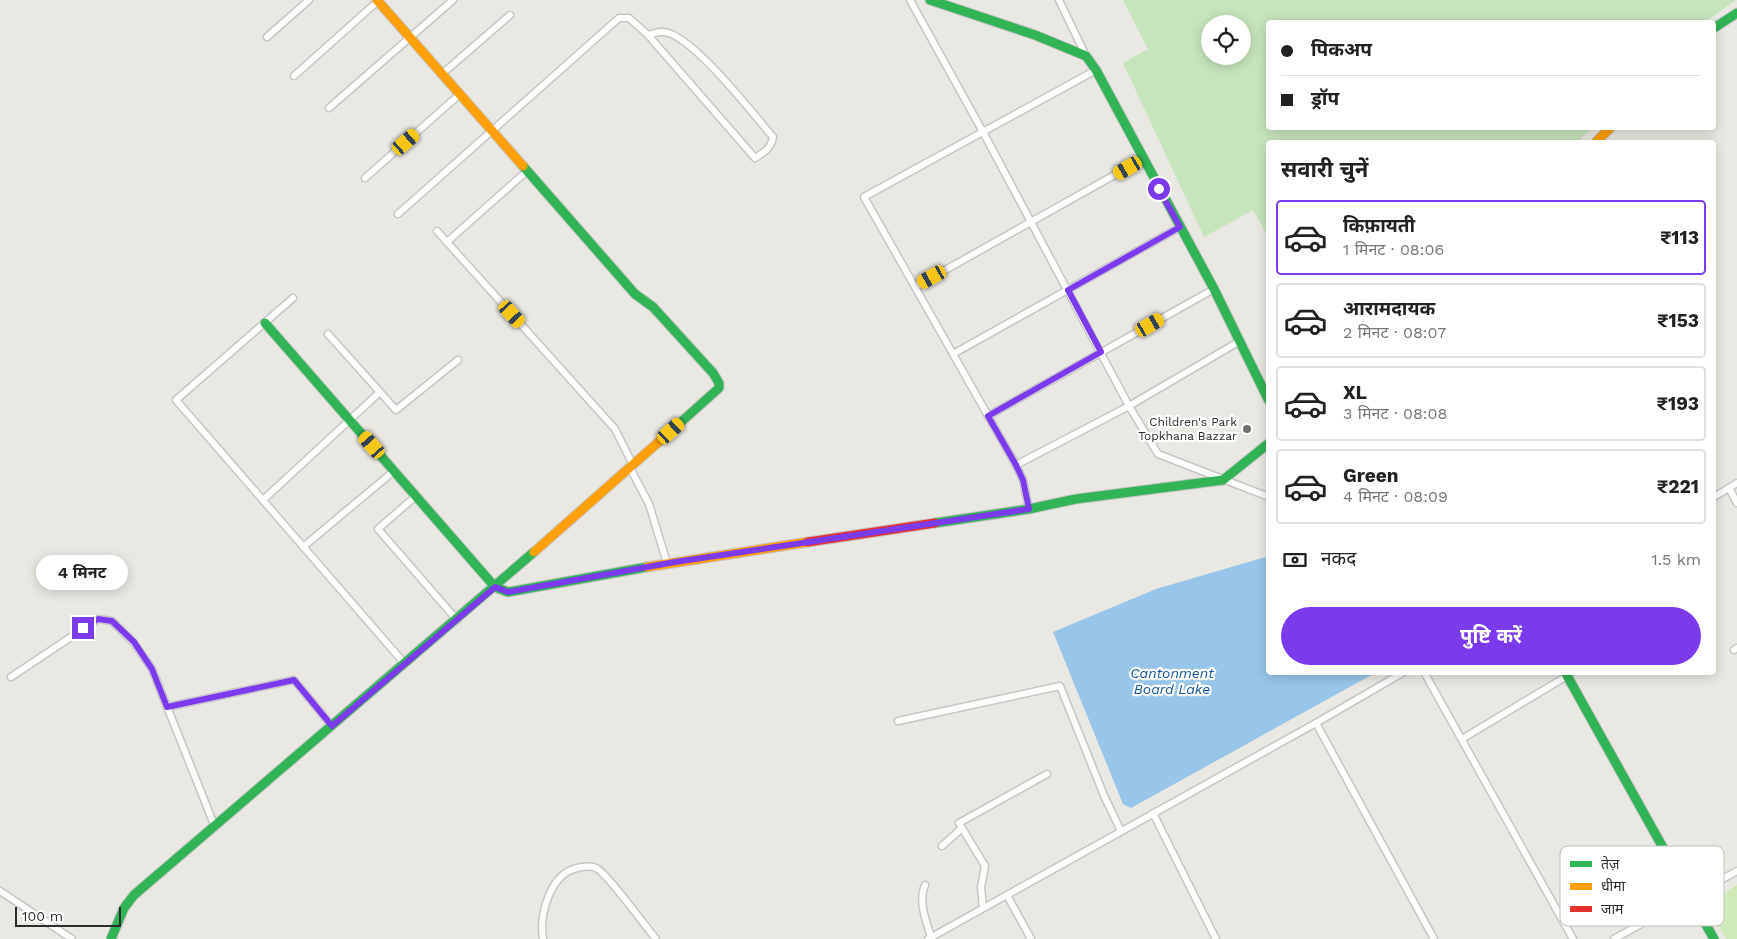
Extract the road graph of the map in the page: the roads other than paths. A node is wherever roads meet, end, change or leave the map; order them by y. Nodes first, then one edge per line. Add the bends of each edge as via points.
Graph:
1 (309, 0) edge
2 (377, 0) edge
3 (453, 0) edge
4 (910, 0) edge
5 (930, 0) edge
6 (1059, 0) edge
7 (1737, 12) edge
8 (510, 15) dead end
9 (1716, 27) edge
10 (648, 35) junction
11 (267, 37) dead end
12 (410, 37) junction
13 (1086, 56) junction
14 (1096, 70) junction
15 (442, 74) junction
16 (294, 76) dead end
17 (460, 94) junction
18 (329, 108) dead end
19 (1608, 130) edge
20 (492, 131) junction
21 (983, 132) junction
22 (1598, 140) edge
23 (1144, 159) junction
24 (527, 171) junction
25 (366, 178) dead end
26 (398, 214) dead end
27 (1032, 222) junction
28 (1180, 227) junction
29 (437, 231) dead end
30 (447, 242) junction
31 (915, 286) junction
32 (1214, 289) junction
33 (1068, 290) junction
34 (293, 298) dead end
35 (264, 323) junction
36 (328, 334) dead end
37 (1240, 341) junction
38 (1101, 352) junction
39 (953, 354) junction
40 (458, 360) dead end
41 (380, 392) junction
42 (1266, 395) edge
43 (1129, 406) junction
44 (988, 416) junction
45 (349, 420) junction
46 (1266, 445) edge
47 (1016, 465) junction
48 (631, 466) junction
49 (394, 471) junction
50 (1223, 480) junction
51 (1737, 484) edge
52 (1729, 488) junction
53 (416, 496) junction
54 (1266, 496) edge
55 (1716, 496) edge
56 (263, 500) junction
57 (1737, 503) edge
58 (1029, 509) junction
59 (303, 547) junction
60 (667, 563) junction
61 (495, 587) junction
62 (457, 620) junction
63 (404, 664) junction
64 (1399, 675) edge
65 (1426, 675) edge
66 (1564, 675) edge
67 (1567, 675) edge
68 (11, 677) dead end
69 (167, 707) junction
70 (898, 721) dead end
71 (1316, 723) junction
72 (332, 726) junction
73 (1462, 739) junction
74 (1048, 774) dead end
75 (1153, 813) junction
76 (214, 827) junction
77 (962, 828) junction
78 (1121, 831) junction
79 (942, 846) dead end
80 (1663, 846) edge
81 (1737, 871) edge
82 (1724, 878) edge
83 (925, 885) dead end
84 (0, 891) edge
85 (1007, 895) junction
86 (983, 908) junction
87 (1560, 916) edge
88 (1566, 926) edge
89 (1642, 926) edge
90 (1707, 926) edge
91 (1626, 936) edge
92 (930, 938) edge
93 (72, 939) edge
94 (112, 939) edge
95 (544, 939) edge
96 (656, 939) edge
97 (1031, 939) edge
98 (1216, 939) edge
99 (1434, 939) edge
100 (1573, 939) edge
101 (1614, 939) edge
102 (1714, 939) edge

1 - 11 street
2 - 12 street
2 - 16 street
3 - 12 street
4 - 21 street
5 - 13 street via 1035,35
6 - 13 street
7 - 9 street
8 - 15 street
10 - 10 street via 755,158 765,152 773,137 704,57 677,36 664,31
10 - 20 street via 629,18 618,18
12 - 15 street
12 - 18 street
13 - 14 street
14 - 21 street
14 - 23 street
15 - 17 street
17 - 20 street
17 - 25 street
19 - 22 street
20 - 24 street
20 - 26 street
21 - 27 street
21 - 31 street via 864,197
23 - 27 street
23 - 28 street
24 - 30 street
24 - 48 street via 635,294 653,307 719,383 719,388
27 - 31 street
27 - 33 street
28 - 32 street
28 - 33 street
29 - 30 street
30 - 48 street via 615,429
31 - 39 street
32 - 37 street
32 - 38 street
33 - 38 street
33 - 39 street
34 - 35 street
35 - 45 street
35 - 56 street via 176,400
36 - 41 street
37 - 42 street
37 - 43 street
38 - 43 street
38 - 44 street
39 - 44 street
40 - 41 street via 396,410
41 - 45 street
43 - 47 street
43 - 50 street via 1158,454
44 - 47 street
45 - 49 street
45 - 56 street
46 - 50 street
47 - 58 street
48 - 60 street via 649,504
48 - 61 street
49 - 53 street
49 - 59 street
50 - 54 street
50 - 58 street via 1076,499
51 - 52 street
52 - 55 street
52 - 57 street
53 - 61 street
53 - 62 street via 378,529
56 - 59 street
58 - 60 street
59 - 63 street
60 - 61 street via 508,592
61 - 62 street
62 - 63 street
63 - 72 street
64 - 71 street
65 - 73 street
66 - 73 street
67 - 80 street
68 - 69 street via 98,619 112,621 134,642 152,669
69 - 72 street via 294,680
69 - 76 street
70 - 78 street via 1060,686
71 - 75 street
71 - 99 street
72 - 76 street
73 - 87 street
74 - 77 street via 959,823
75 - 78 street
75 - 98 street
76 - 94 street via 134,896 124,908
77 - 79 street
77 - 86 street via 985,866 981,887
78 - 85 street
81 - 82 street
83 - 92 street via 922,905
84 - 93 street
85 - 86 street
85 - 97 street
86 - 92 street
88 - 100 street
89 - 91 street
90 - 102 street
91 - 101 street
95 - 96 street via 544,913 557,880 569,870 585,866 596,868 606,878

